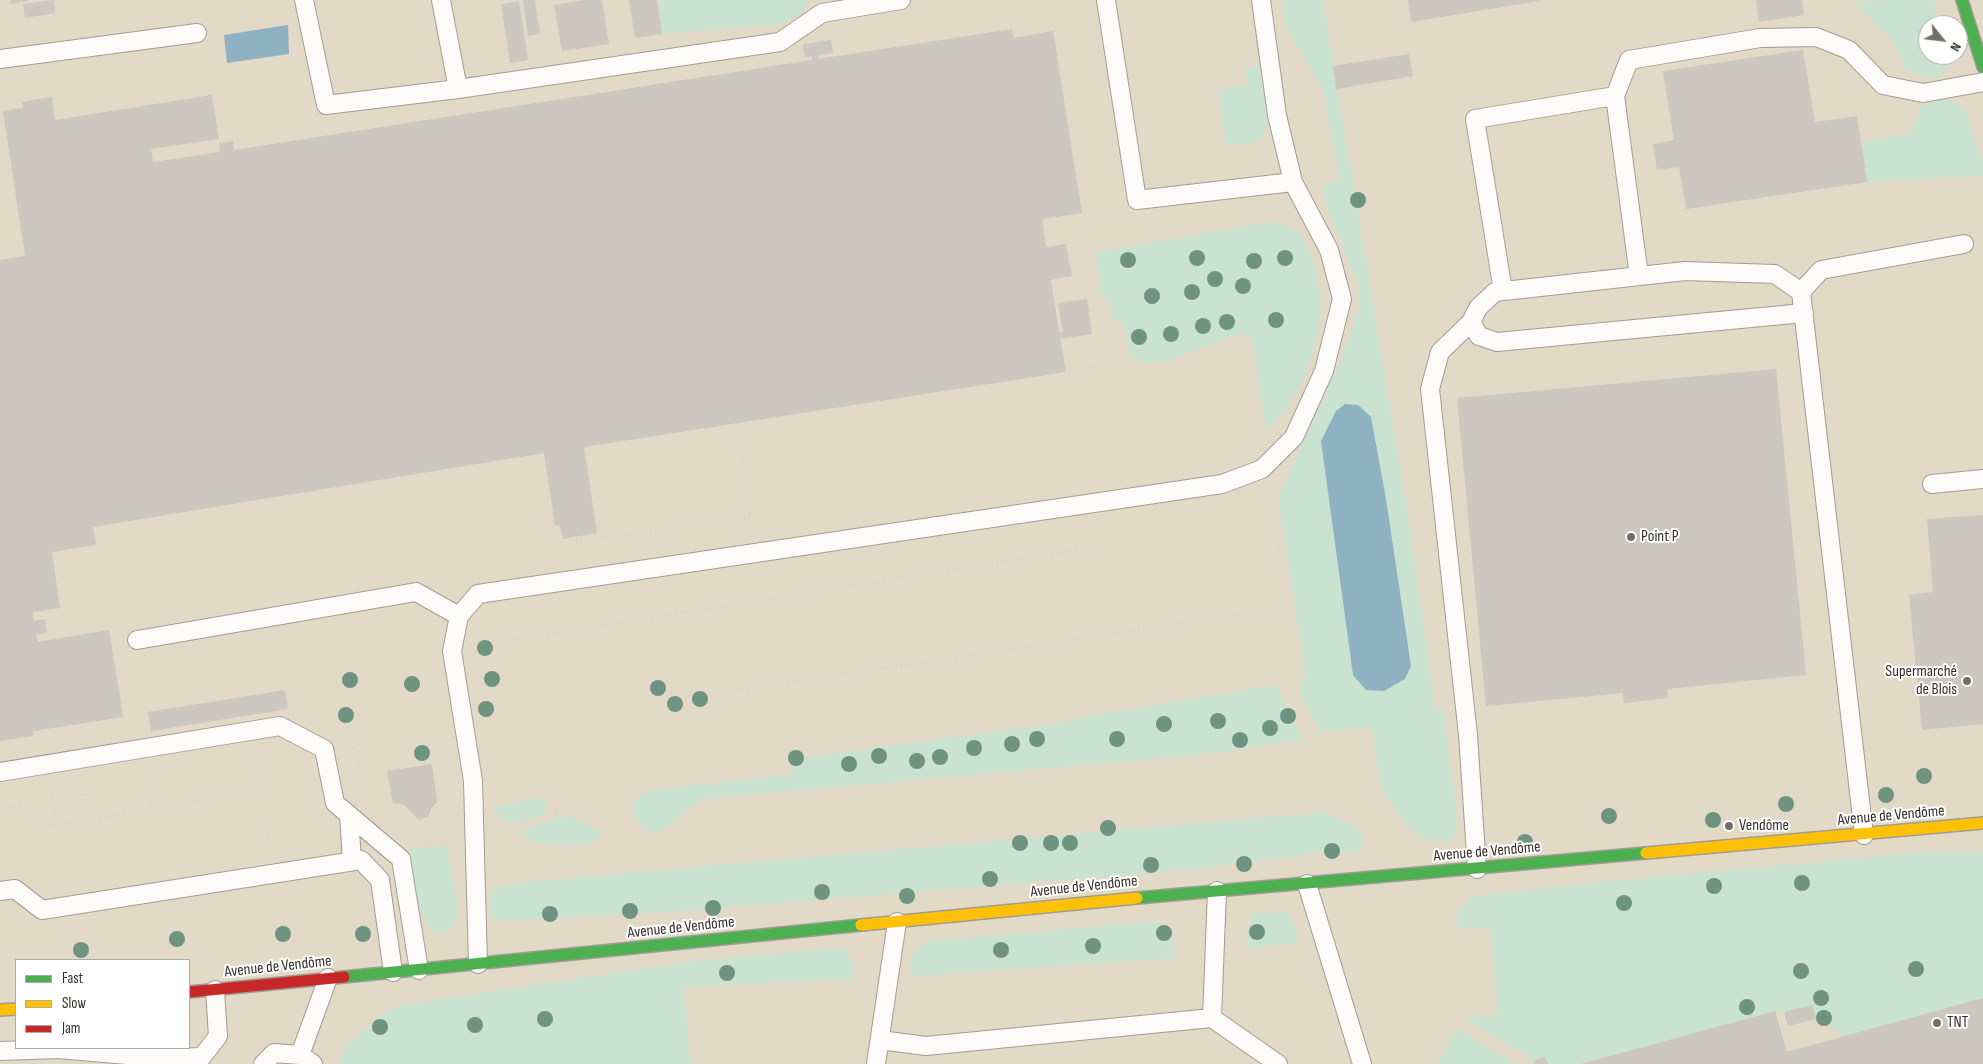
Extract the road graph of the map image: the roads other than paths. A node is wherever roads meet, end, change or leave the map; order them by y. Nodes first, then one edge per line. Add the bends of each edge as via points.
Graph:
1 (304, 0) edge
2 (441, 0) edge
3 (901, 0) edge
4 (1106, 0) edge
5 (1261, 0) edge
6 (1968, 2) edge
7 (197, 33) dead end
8 (0, 59) edge
9 (1983, 67) edge
10 (1983, 82) edge
11 (458, 90) junction
12 (1615, 96) junction
13 (1293, 182) junction
14 (1964, 244) dead end
15 (1638, 276) junction
16 (1504, 291) junction
17 (1802, 292) junction
18 (1804, 313) junction
19 (1471, 322) junction
20 (1983, 479) edge
21 (1932, 484) dead end
22 (459, 616) junction
23 (137, 640) dead end
24 (0, 772) edge
25 (349, 815) junction
26 (1983, 823) edge
27 (1864, 835) junction
28 (352, 861) junction
29 (1476, 869) junction
30 (1307, 884) junction
31 (0, 891) edge
32 (1217, 891) junction
33 (897, 922) junction
34 (478, 964) junction
35 (419, 970) junction
36 (393, 972) junction
37 (328, 978) junction
38 (215, 990) junction
39 (190, 992) edge
40 (15, 1009) edge
41 (0, 1010) edge
42 (1212, 1018) junction
43 (880, 1040) junction
44 (39, 1049) edge
45 (70, 1049) edge
46 (0, 1051) edge
47 (162, 1057) edge
48 (307, 1059) edge
49 (263, 1064) edge
50 (876, 1064) edge
51 (1278, 1064) edge
52 (1362, 1064) edge

1 - 11 lane via 326,105
2 - 11 lane
3 - 11 lane via 822,13 780,42
4 - 13 lane via 1137,200
5 - 13 lane via 1277,115
6 - 9 main road
7 - 8 lane
10 - 12 lane via 1923,93 1891,87 1883,85 1849,50 1816,36 1760,38 1629,60
12 - 15 lane
12 - 16 lane via 1475,119
13 - 22 lane via 1329,250 1342,299 1324,371 1294,437 1262,468 1222,484 478,594
14 - 17 lane via 1821,270
15 - 16 lane
15 - 17 lane via 1685,271 1775,274
16 - 19 lane via 1495,292 1478,308
17 - 18 lane
18 - 19 lane via 1497,342 1479,336
18 - 27 lane
19 - 29 lane via 1440,352 1430,389 1468,735
20 - 21 lane
22 - 23 lane via 416,592
22 - 34 lane via 452,651 474,781
24 - 25 lane via 280,726 324,749 335,803
25 - 28 lane
25 - 35 lane via 401,859
26 - 27 main road, Avenue de Vendôme
27 - 29 main road, Avenue de Vendôme
28 - 31 lane via 42,910 15,889
28 - 36 lane via 361,860 380,880
29 - 30 main road, Avenue de Vendôme
30 - 32 main road, Avenue de Vendôme
30 - 52 lane
32 - 33 main road, Avenue de Vendôme
32 - 42 lane
33 - 34 main road, Avenue de Vendôme
33 - 43 lane
34 - 35 main road, Avenue de Vendôme
35 - 36 main road, Avenue de Vendôme
36 - 37 main road, Avenue de Vendôme
37 - 38 main road, Avenue de Vendôme
37 - 48 lane
38 - 39 main road, Avenue de Vendôme
38 - 47 lane via 218,1036 202,1057
40 - 41 main road
42 - 43 lane via 934,1045
42 - 51 lane
43 - 50 lane
44 - 46 lane
45 - 47 lane
48 - 49 lane via 274,1053

